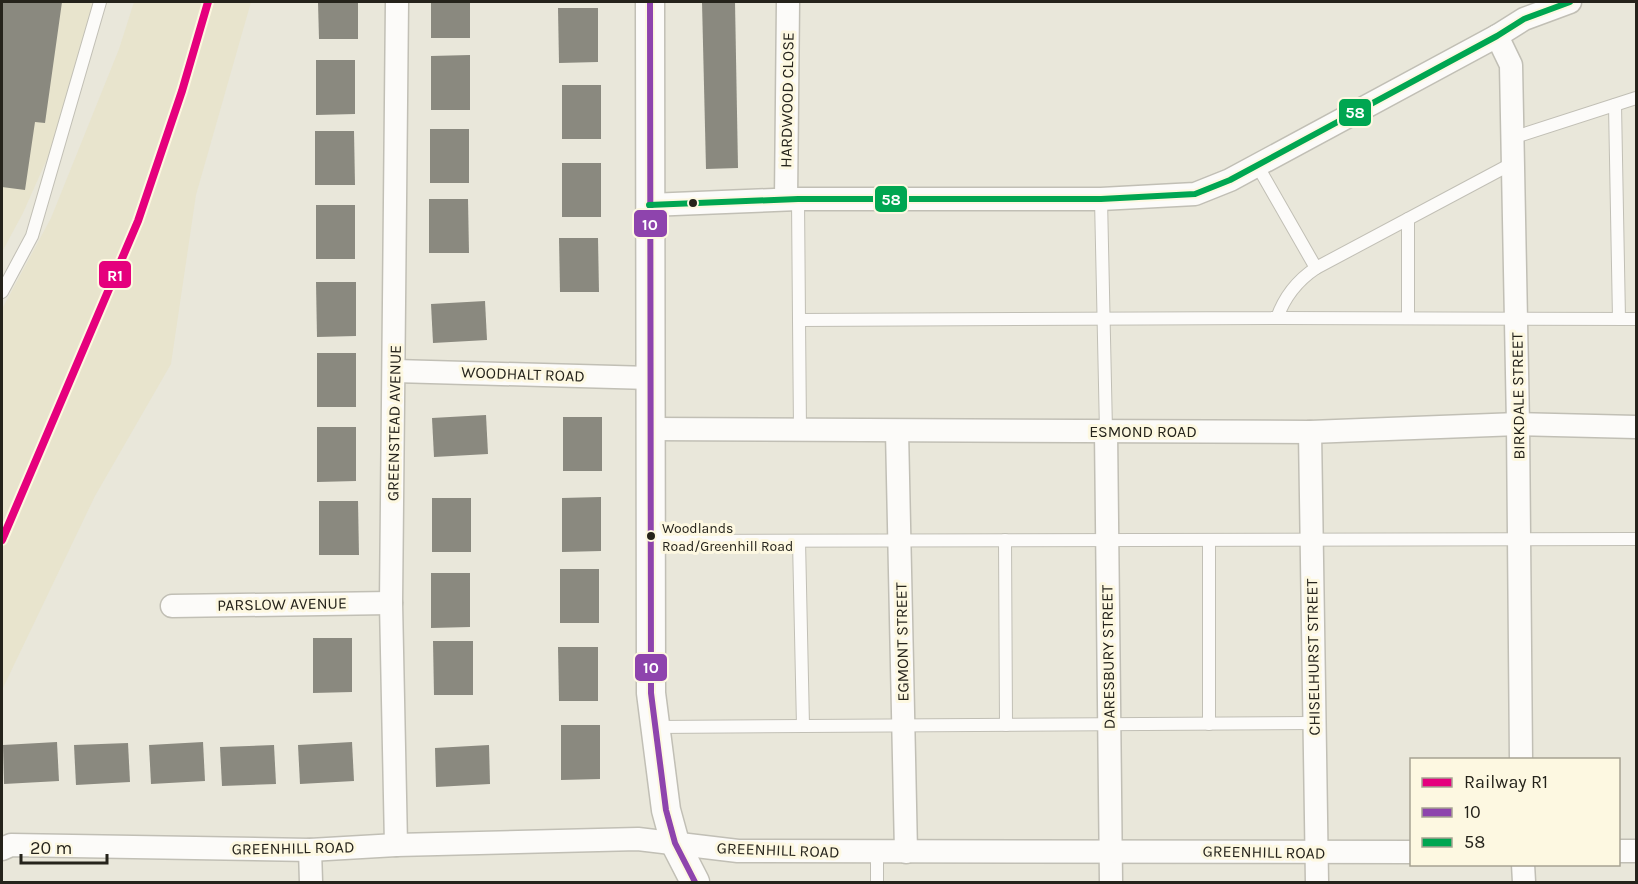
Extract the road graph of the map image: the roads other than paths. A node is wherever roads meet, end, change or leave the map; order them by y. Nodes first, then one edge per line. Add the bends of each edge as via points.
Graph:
1 (100, 2) edge
2 (397, 2) edge
3 (650, 2) edge
4 (788, 2) edge
5 (1570, 2) edge
6 (1521, 10) edge
7 (1497, 36) junction
8 (1636, 98) edge
9 (1615, 105) junction
10 (1512, 138) junction
11 (1513, 163) junction
12 (1257, 165) junction
13 (792, 199) junction
14 (1101, 199) junction
15 (649, 205) junction
16 (1408, 219) junction
17 (1316, 268) junction
18 (2, 292) edge
19 (1277, 318) junction
20 (1408, 318) junction
21 (1104, 319) junction
22 (1516, 319) junction
23 (1619, 319) junction
24 (1636, 319) edge
25 (799, 320) junction
26 (395, 371) junction
27 (650, 378) junction
28 (1518, 424) junction
29 (1636, 428) edge
30 (650, 429) junction
31 (800, 430) junction
32 (897, 431) junction
33 (1106, 431) junction
34 (1310, 432) junction
35 (1520, 539) junction
36 (1636, 539) edge
37 (1005, 540) junction
38 (1107, 540) junction
39 (1209, 540) junction
40 (1311, 540) junction
41 (651, 541) junction
42 (800, 541) junction
43 (900, 541) junction
44 (391, 603) junction
45 (172, 606) dead end
46 (1314, 723) junction
47 (1109, 724) junction
48 (1209, 724) junction
49 (904, 725) junction
50 (1006, 725) junction
51 (802, 726) junction
52 (655, 727) junction
53 (1521, 758) edge
54 (675, 843) junction
55 (396, 844) junction
56 (2, 849) edge
57 (310, 850) junction
58 (1111, 850) junction
59 (1620, 851) edge
60 (1636, 851) edge
61 (877, 852) junction
62 (906, 852) junction
63 (1316, 852) junction
64 (1410, 852) edge
65 (1523, 866) edge
66 (311, 882) edge
67 (695, 882) edge
68 (877, 882) edge
69 (1111, 882) edge
70 (1317, 882) edge
71 (1524, 882) edge

1 - 18 lane via 32,236
2 - 26 street, GREENSTEAD AVENUE
3 - 15 street
4 - 13 street, HARDWOOD CLOSE
5 - 6 street
6 - 7 street
7 - 10 street, BIRKDALE STREET via 1511,65
7 - 12 street
8 - 9 lane
9 - 10 lane
9 - 23 lane
10 - 11 street, BIRKDALE STREET
11 - 16 lane
11 - 22 street, BIRKDALE STREET
12 - 14 street via 1195,194
12 - 17 lane
13 - 14 street
13 - 15 street
13 - 25 lane
14 - 21 lane
15 - 27 street
16 - 17 lane
16 - 20 lane
17 - 19 lane via 1302,277
19 - 20 lane
19 - 21 lane
20 - 22 lane
21 - 25 lane
21 - 33 lane
22 - 23 lane
22 - 28 street, BIRKDALE STREET
23 - 24 lane
25 - 31 lane
26 - 27 street, WOODHALT ROAD
26 - 44 street, GREENSTEAD AVENUE
27 - 30 street
28 - 29 street, ESMOND ROAD
28 - 34 street, ESMOND ROAD
28 - 35 street, BIRKDALE STREET
30 - 31 street, ESMOND ROAD
30 - 41 street
31 - 32 street, ESMOND ROAD
32 - 33 street, ESMOND ROAD
32 - 43 street, EGMONT STREET
33 - 34 street, ESMOND ROAD
33 - 38 street, DARESBURY STREET
34 - 40 street, CHISELHURST STREET
35 - 36 lane
35 - 40 lane
35 - 53 street, BIRKDALE STREET
37 - 38 lane
37 - 43 lane
37 - 50 lane
38 - 39 lane
38 - 47 street, DARESBURY STREET
39 - 40 lane
39 - 48 lane
40 - 46 street, CHISELHURST STREET
41 - 42 lane
41 - 52 street via 651,693
42 - 43 lane
42 - 51 lane
43 - 49 street, EGMONT STREET
44 - 45 street, PARSLOW AVENUE
44 - 55 street, GREENSTEAD AVENUE
46 - 48 lane
46 - 63 street, CHISELHURST STREET
47 - 48 lane
47 - 50 lane
47 - 58 street, DARESBURY STREET
49 - 50 lane
49 - 51 lane
49 - 62 street, EGMONT STREET
51 - 52 lane
52 - 54 street via 663,792
54 - 55 street, GREENHILL ROAD via 638,839
54 - 61 street, GREENHILL ROAD via 738,851
54 - 67 street
55 - 57 street, GREENHILL ROAD
56 - 57 street, GREENHILL ROAD via 11,845
57 - 66 street
58 - 62 street, GREENHILL ROAD
58 - 63 street, GREENHILL ROAD
58 - 69 street, DARESBURY STREET
59 - 60 street
61 - 62 street, GREENHILL ROAD
61 - 68 lane
63 - 64 street, GREENHILL ROAD
63 - 70 street, CHISELHURST STREET
65 - 71 street

